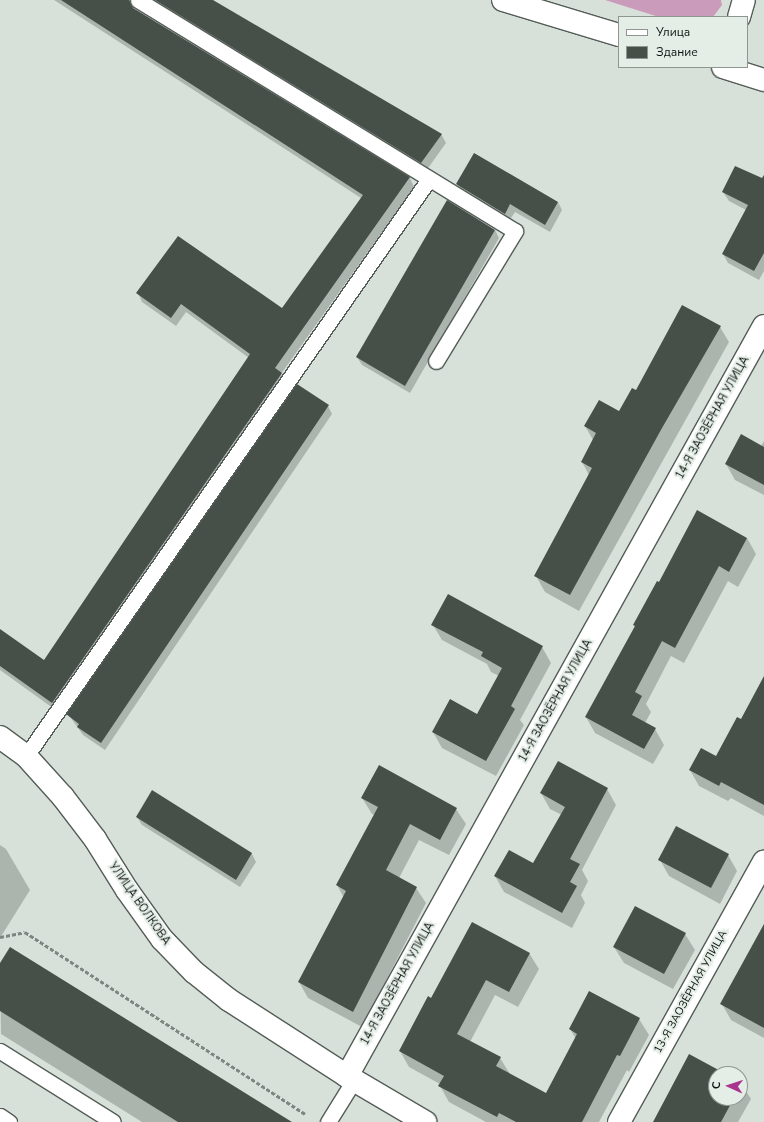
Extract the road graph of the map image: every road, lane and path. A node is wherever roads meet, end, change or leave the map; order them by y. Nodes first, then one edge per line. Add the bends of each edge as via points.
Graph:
1 (138, 0) edge
2 (503, 0) edge
3 (744, 0) edge
4 (739, 16) edge
5 (618, 35) edge
6 (726, 68) edge
7 (764, 80) edge
8 (429, 179) junction
9 (764, 326) edge
10 (436, 361) dead end
11 (0, 737) edge
12 (26, 756) junction
13 (764, 862) edge
14 (0, 937) edge
15 (0, 1052) edge
16 (350, 1078) junction
17 (0, 1116) edge
18 (311, 1118) dead end
19 (9, 1122) edge
20 (113, 1122) edge
21 (328, 1122) edge
22 (424, 1122) edge
23 (619, 1122) edge

1 - 8 lane
2 - 5 street
3 - 4 street
6 - 7 street
8 - 10 lane via 515,231
8 - 12 lane
9 - 16 street, 14-Я ЗАОЗЁРНАЯ УЛИЦА
11 - 12 street, УЛИЦА ВОЛКОВА
12 - 16 street, УЛИЦА ВОЛКОВА via 62,796 95,839 162,939 194,972 230,1000
13 - 23 street, 13-Я ЗАОЗЁРНАЯ УЛИЦА
14 - 18 path via 25,932
15 - 20 lane
16 - 21 lane
16 - 22 street, УЛИЦА ВОЛКОВА
17 - 19 lane

